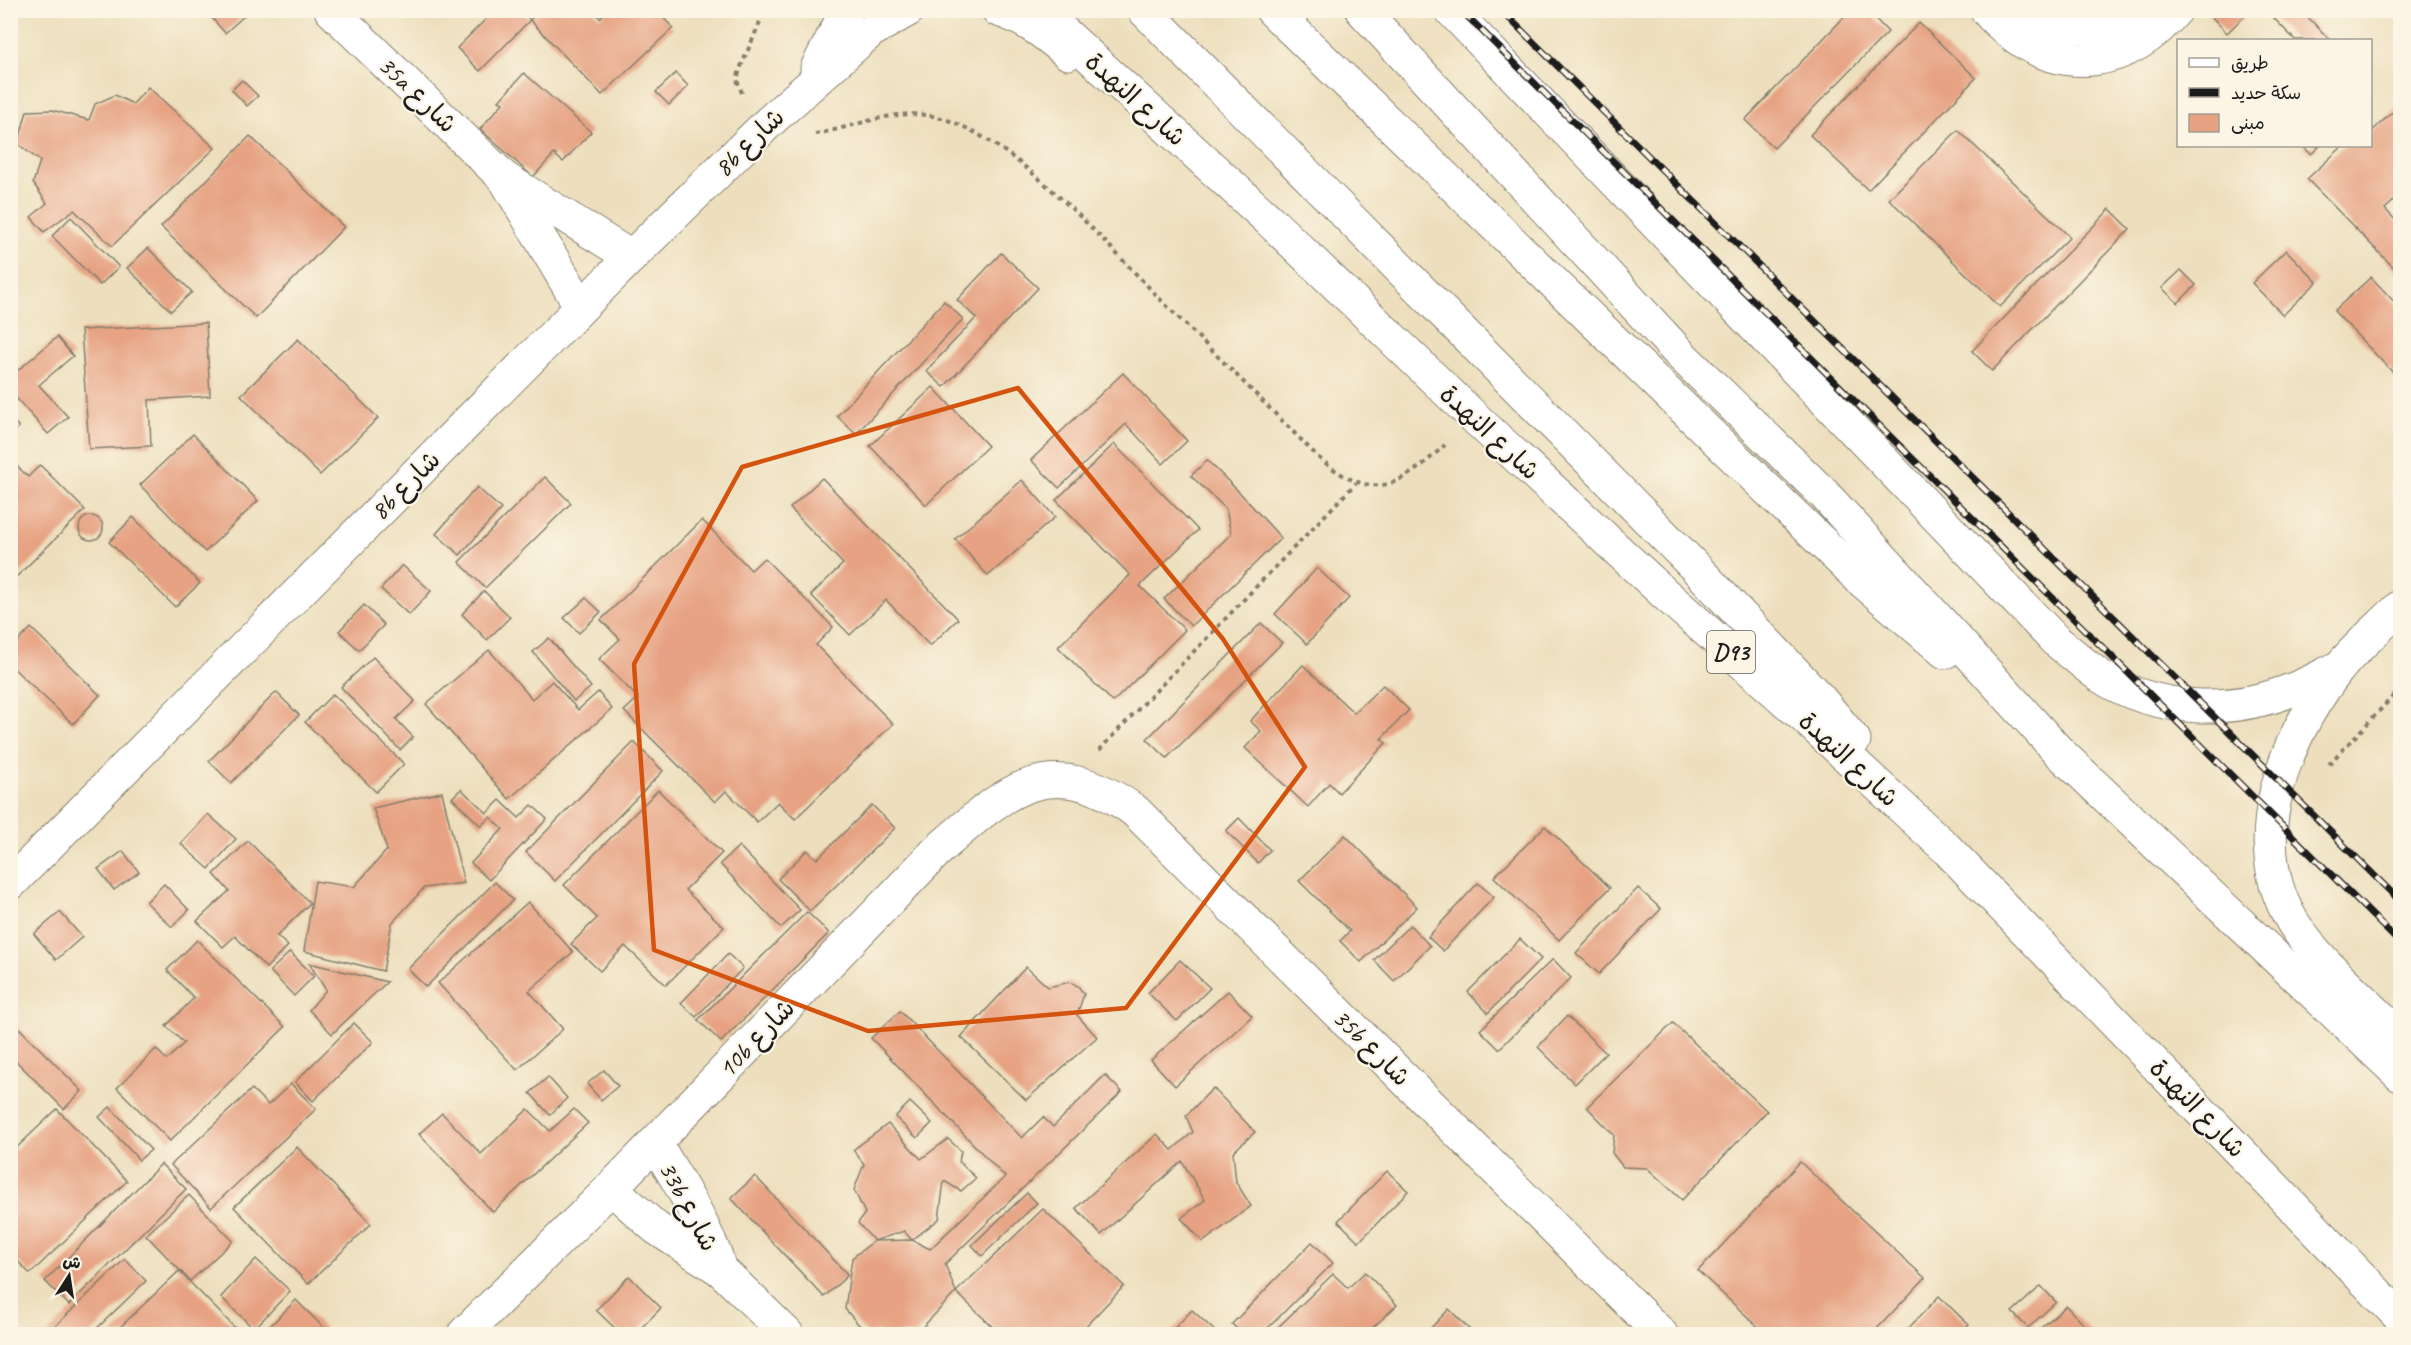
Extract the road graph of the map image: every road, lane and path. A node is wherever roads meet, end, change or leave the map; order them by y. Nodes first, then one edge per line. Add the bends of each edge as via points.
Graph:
1 (331, 10) edge
2 (765, 10) edge
3 (847, 10) edge
4 (908, 10) edge
5 (998, 10) edge
6 (1039, 10) edge
7 (1144, 10) edge
8 (1272, 10) edge
9 (1362, 10) edge
10 (1451, 10) edge
11 (1987, 10) edge
12 (2008, 10) edge
13 (2151, 10) edge
14 (2176, 10) edge
15 (803, 90) junction
16 (769, 122) junction
17 (504, 178) junction
18 (1269, 220) junction
19 (631, 257) junction
20 (581, 307) junction
21 (1475, 418) junction
22 (1356, 483) junction
23 (2400, 607) edge
24 (2340, 667) junction
25 (2400, 689) edge
26 (2059, 752) junction
27 (2324, 769) dead end
28 (1069, 781) junction
29 (1946, 848) junction
30 (10, 884) edge
31 (2400, 1036) edge
32 (2400, 1075) edge
33 (655, 1143) junction
34 (611, 1188) junction
35 (721, 1270) junction
36 (2400, 1317) edge
37 (464, 1335) edge
38 (787, 1335) edge
39 (1661, 1335) edge

1 - 17 street, 35a شارع
2 - 16 path via 737,80 746,99
3 - 15 street, 8b شارع
4 - 15 street, 8b شارع via 871,31
5 - 18 street via 1045,34
6 - 18 street, شارع النهدة / D93
7 - 29 street, شارع النهدة via 1702,573 1818,698
8 - 26 street via 1860,579
9 - 26 street via 1682,356 1824,494
10 - 24 street via 2056,641 2100,676 2145,698 2194,707 2248,702 2293,689
11 - 14 street via 2028,45 2069,59 2099,59 2123,53 2147,39
12 - 13 street via 2056,26 2086,27 2117,23
15 - 16 street, 8b شارع
16 - 19 street, 8b شارع
16 - 22 path via 790,132 815,134 896,115 927,115 966,127 1014,158 1068,206 1319,458
17 - 19 street, 35a شارع
17 - 20 street, 35a شارع
18 - 21 street, شارع النهدة / D93
19 - 20 street, 8b شارع
20 - 30 street, 8b شارع
21 - 22 path via 1415,472 1395,483
21 - 29 street, شارع النهدة / D93
22 - 28 path
23 - 24 street
24 - 31 street via 2292,745 2277,789 2268,835 2272,866 2280,896 2313,949
25 - 27 path
26 - 32 street
28 - 33 street, 10b شارع via 1027,785 994,803 966,825
28 - 39 street, 35b شارع via 1112,794 1135,811
29 - 36 street, شارع النهدة / D93
33 - 34 street, 10b شارع
33 - 35 street, 33b شارع via 699,1216
34 - 35 street, 33b شارع via 656,1228
34 - 37 street, 10b شارع
35 - 38 street, 33b شارع

